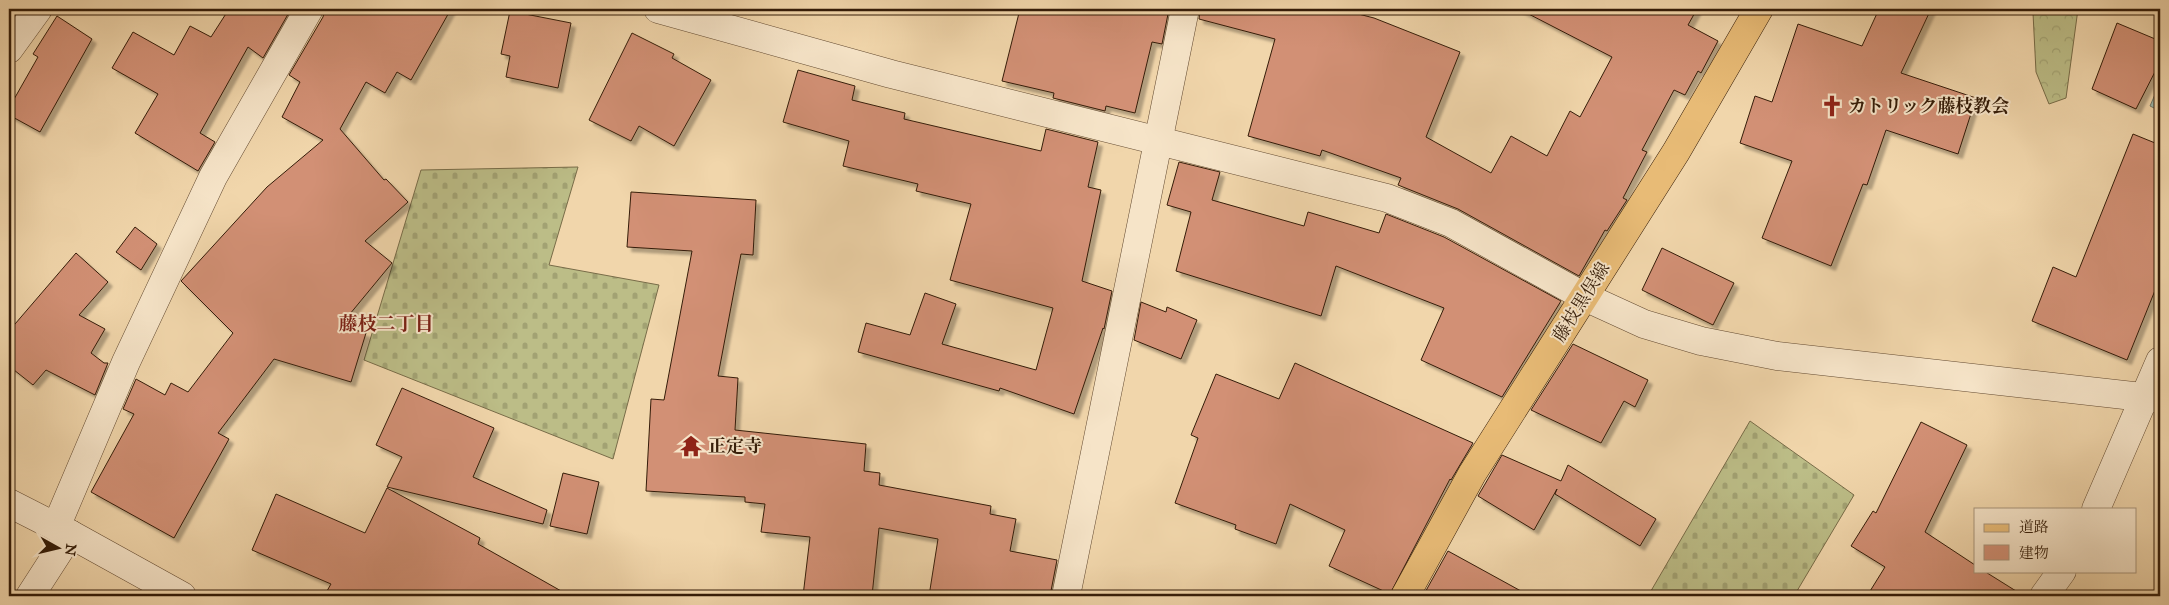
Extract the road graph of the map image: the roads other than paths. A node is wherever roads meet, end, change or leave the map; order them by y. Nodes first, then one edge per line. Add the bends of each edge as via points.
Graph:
1 (38, 9) edge
2 (309, 9) edge
3 (1185, 9) edge
4 (1759, 9) edge
5 (676, 11) edge
6 (9, 49) edge
7 (1158, 142) junction
8 (1585, 297) junction
9 (2160, 361) edge
10 (2152, 398) edge
11 (9, 503) edge
12 (2097, 508) edge
13 (63, 530) junction
14 (2061, 572) edge
15 (30, 596) edge
16 (182, 596) edge
17 (1066, 596) edge
18 (1405, 596) edge
19 (2044, 596) edge

1 - 6 street
2 - 13 street via 213,177 126,362
3 - 7 street
4 - 8 main road, 藤枝黒俣線 via 1676,152
5 - 7 street via 891,74
7 - 8 street via 1387,198 1451,223
7 - 17 street
8 - 10 street via 1644,324 1701,341 1777,356
8 - 18 main road, 藤枝黒俣線 via 1472,474
9 - 10 street
10 - 12 street
11 - 13 street
13 - 15 street
13 - 16 street
14 - 19 street

